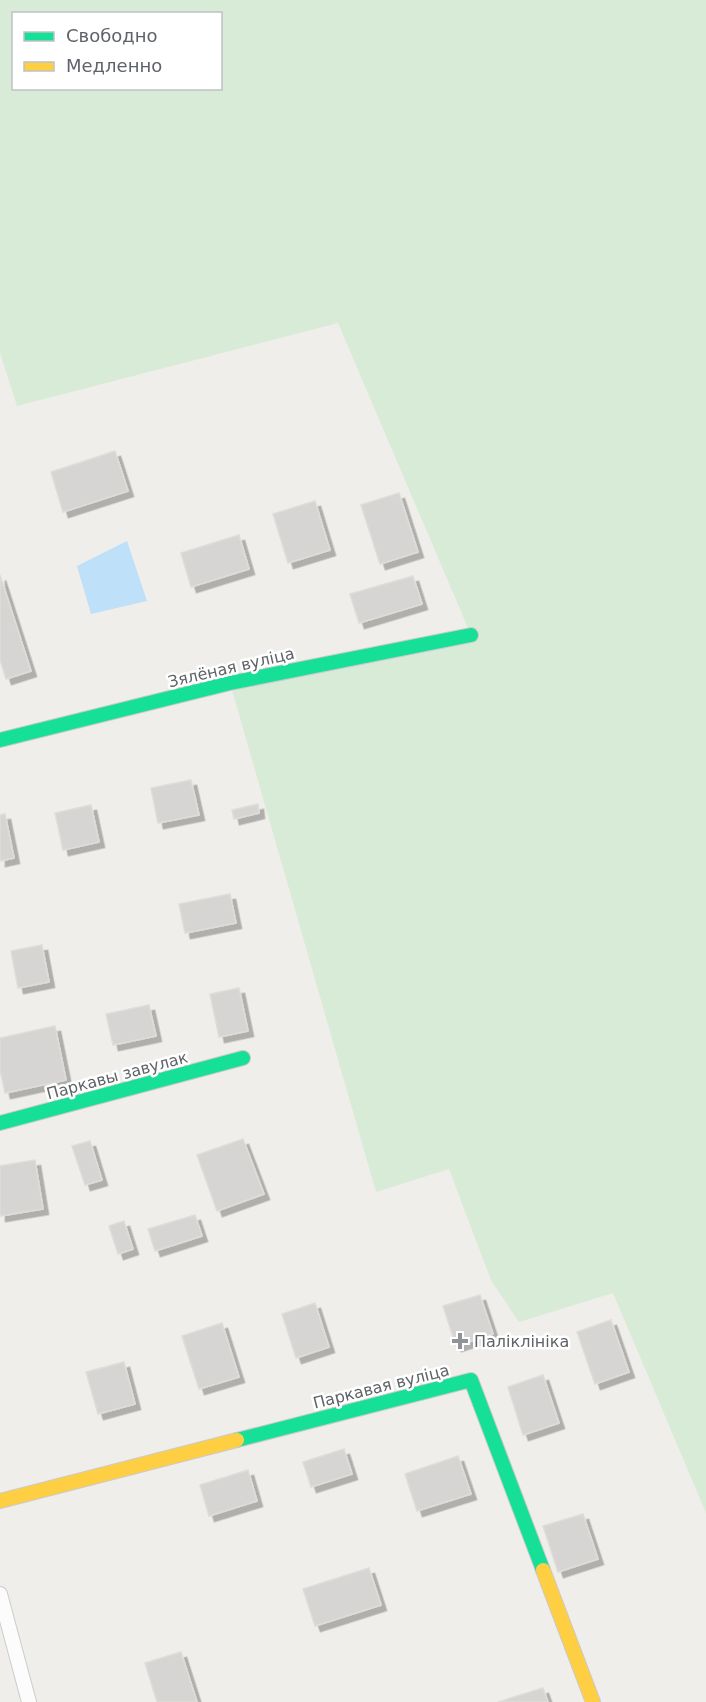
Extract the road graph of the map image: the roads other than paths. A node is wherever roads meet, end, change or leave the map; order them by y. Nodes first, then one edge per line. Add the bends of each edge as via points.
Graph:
1 (471, 635) dead end
2 (0, 740) edge
3 (243, 1058) dead end
4 (0, 1123) edge
5 (0, 1501) edge
6 (0, 1594) edge
7 (29, 1702) edge
8 (593, 1702) edge

1 - 2 street, Зялёная вуліца via 230,683
3 - 4 street, Паркавы завулак
5 - 8 street, Паркавая вуліца via 471,1380
6 - 7 lane

